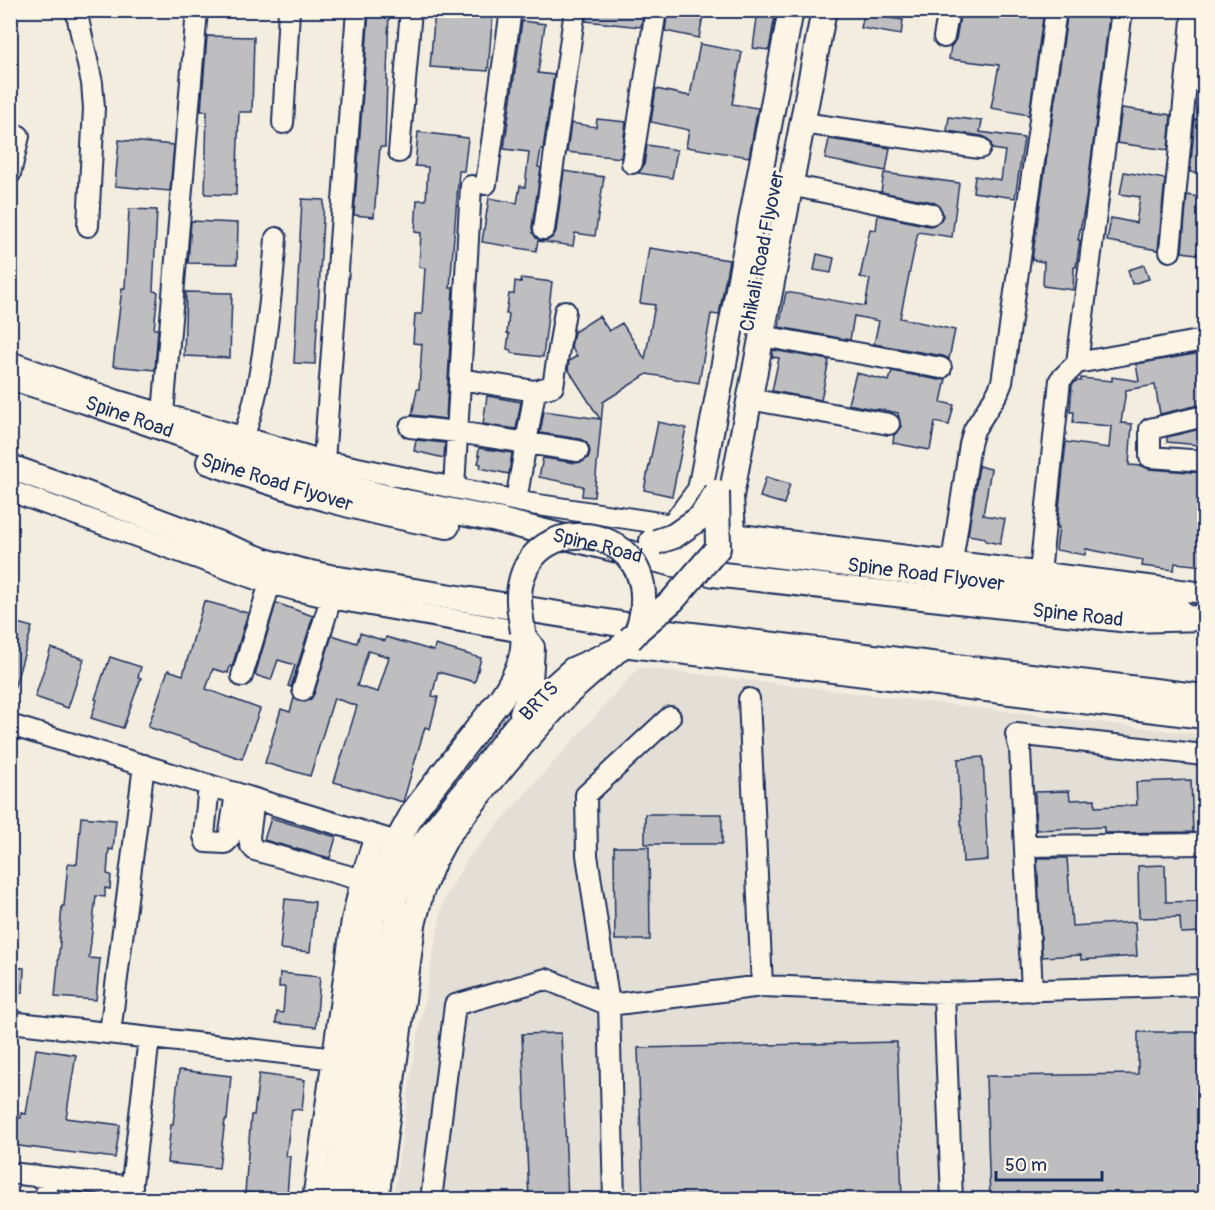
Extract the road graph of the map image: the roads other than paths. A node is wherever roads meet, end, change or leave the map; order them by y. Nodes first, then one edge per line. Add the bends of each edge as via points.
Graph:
1 (76, 10) edge
2 (197, 10) edge
3 (289, 10) edge
4 (357, 10) edge
5 (411, 10) edge
6 (511, 10) edge
7 (575, 10) edge
8 (657, 10) edge
9 (791, 10) edge
10 (808, 10) edge
11 (824, 10) edge
12 (949, 10) edge
13 (1056, 10) edge
14 (1122, 10) edge
15 (1193, 10) edge
16 (944, 37) dead end
17 (283, 123) dead end
18 (802, 123) junction
19 (19, 136) dead end
20 (980, 148) dead end
21 (399, 152) dead end
22 (632, 163) dead end
23 (10, 174) edge
24 (790, 185) junction
25 (931, 214) dead end
26 (88, 226) dead end
27 (544, 229) dead end
28 (276, 238) dead end
29 (1170, 251) dead end
30 (565, 311) dead end
31 (762, 336) junction
32 (1204, 340) edge
33 (10, 362) edge
34 (1077, 363) junction
35 (941, 368) dead end
36 (10, 377) edge
37 (460, 379) junction
38 (535, 391) junction
39 (10, 394) edge
40 (749, 399) junction
41 (163, 414) junction
42 (1204, 416) edge
43 (889, 424) dead end
44 (410, 427) dead end
45 (457, 432) junction
46 (243, 437) junction
47 (526, 443) junction
48 (578, 451) dead end
49 (1204, 461) edge
50 (10, 467) edge
51 (323, 471) junction
52 (454, 488) junction
53 (10, 491) edge
54 (717, 492) junction
55 (516, 501) junction
56 (674, 525) junction
57 (595, 537) junction
58 (726, 541) junction
59 (656, 542) junction
60 (551, 543) junction
61 (952, 562) junction
62 (1040, 573) junction
63 (270, 583) junction
64 (1204, 593) edge
65 (331, 598) junction
66 (1204, 617) edge
67 (524, 632) junction
68 (630, 639) junction
69 (242, 676) dead end
70 (303, 690) dead end
71 (1204, 697) edge
72 (749, 699) dead end
73 (670, 717) dead end
74 (1204, 718) edge
75 (10, 725) edge
76 (514, 726) junction
77 (1204, 755) edge
78 (144, 765) junction
79 (209, 785) junction
80 (245, 796) junction
81 (1204, 844) edge
82 (1025, 846) junction
83 (405, 847) junction
84 (362, 880) junction
85 (1204, 985) edge
86 (762, 986) junction
87 (1032, 991) junction
88 (944, 993) junction
89 (609, 1005) junction
90 (10, 1022) edge
91 (110, 1033) junction
92 (149, 1038) junction
93 (343, 1060) junction
94 (10, 1173) edge
95 (48, 1178) junction
96 (131, 1193) edge
97 (45, 1200) edge
98 (313, 1200) edge
99 (335, 1200) edge
100 (356, 1200) edge
101 (376, 1200) edge
102 (431, 1200) edge
103 (615, 1200) edge
104 (952, 1200) edge

1 - 26 street via 94,108
2 - 41 street
3 - 17 street
4 - 51 street
5 - 21 street
6 - 37 street via 478,185
7 - 27 street
8 - 22 street
9 - 56 main road via 700,490
10 - 54 main road, Chikali Road Flyover
11 - 18 main road
12 - 16 street
13 - 61 street via 1002,382 970,444
14 - 34 street
15 - 29 street
18 - 20 street
18 - 24 main road
19 - 23 street
24 - 25 street
24 - 31 main road
28 - 46 street via 261,366 251,418
30 - 38 street via 553,386
31 - 35 street
31 - 40 main road
32 - 34 street
33 - 41 street, Spine Road
34 - 62 street via 1060,380
36 - 51 main road, Spine Road via 258,461
37 - 38 street
37 - 45 street
38 - 47 street
39 - 60 main road, Spine Road Flyover via 319,498 399,518
40 - 43 street
40 - 58 main road
41 - 46 street, Spine Road
42 - 49 street via 1150,429 1150,456
44 - 45 street
45 - 47 street
45 - 52 street
46 - 51 street, Spine Road
47 - 48 street
47 - 55 street
50 - 71 main road via 266,561 339,579 676,633
51 - 52 street, Spine Road
51 - 66 main road, Spine Road via 401,501 497,520 714,574 1129,620
52 - 55 street, Spine Road
53 - 63 street
54 - 58 main road, Chikali Road Flyover, bridge
54 - 59 main road, Chikali Road Flyover, bridge via 700,517 674,536
55 - 56 street, Spine Road
56 - 58 street, Spine Road
57 - 59 main road, Spine Road Flyover, bridge
57 - 60 main road, Spine Road Flyover, bridge via 572,536
57 - 68 main road, Spine Road Flyover, bridge via 626,553 638,572 643,606
58 - 59 main road, Spine Road Flyover, bridge
58 - 61 street, Spine Road
58 - 66 main road, Spine Road Flyover via 1130,599
58 - 68 main road, bridge via 673,600
60 - 67 main road, Spine Road Flyover, bridge via 533,557 522,577 519,600
61 - 62 street, Spine Road
62 - 64 street, Spine Road
63 - 65 street
63 - 69 street
65 - 67 street
65 - 70 street
67 - 76 street, BRTS via 534,647 532,682
67 - 83 main road, Spine Road Flyover via 523,653 511,683 414,811
68 - 74 street
68 - 76 street, BRTS via 572,668
68 - 83 main road via 567,694 447,836
72 - 86 street
73 - 89 street via 586,795 587,855
75 - 78 street
76 - 83 street
77 - 82 street via 1016,734
78 - 79 street
78 - 91 street
79 - 80 street
79 - 80 street via 206,842 225,843 229,839
80 - 83 street
80 - 84 street via 250,844 255,849
81 - 82 street
82 - 87 street
83 - 84 street
83 - 93 main road via 382,879
83 - 100 street
83 - 101 main road via 422,892 413,925
84 - 93 street via 352,920
85 - 87 street
86 - 88 street
86 - 89 street
87 - 88 street
88 - 104 street
89 - 102 street via 546,979 455,1005
89 - 103 street
90 - 91 street
91 - 92 street
92 - 93 street
92 - 96 street
93 - 98 street
93 - 99 main road
94 - 95 street
95 - 96 street
95 - 97 street

